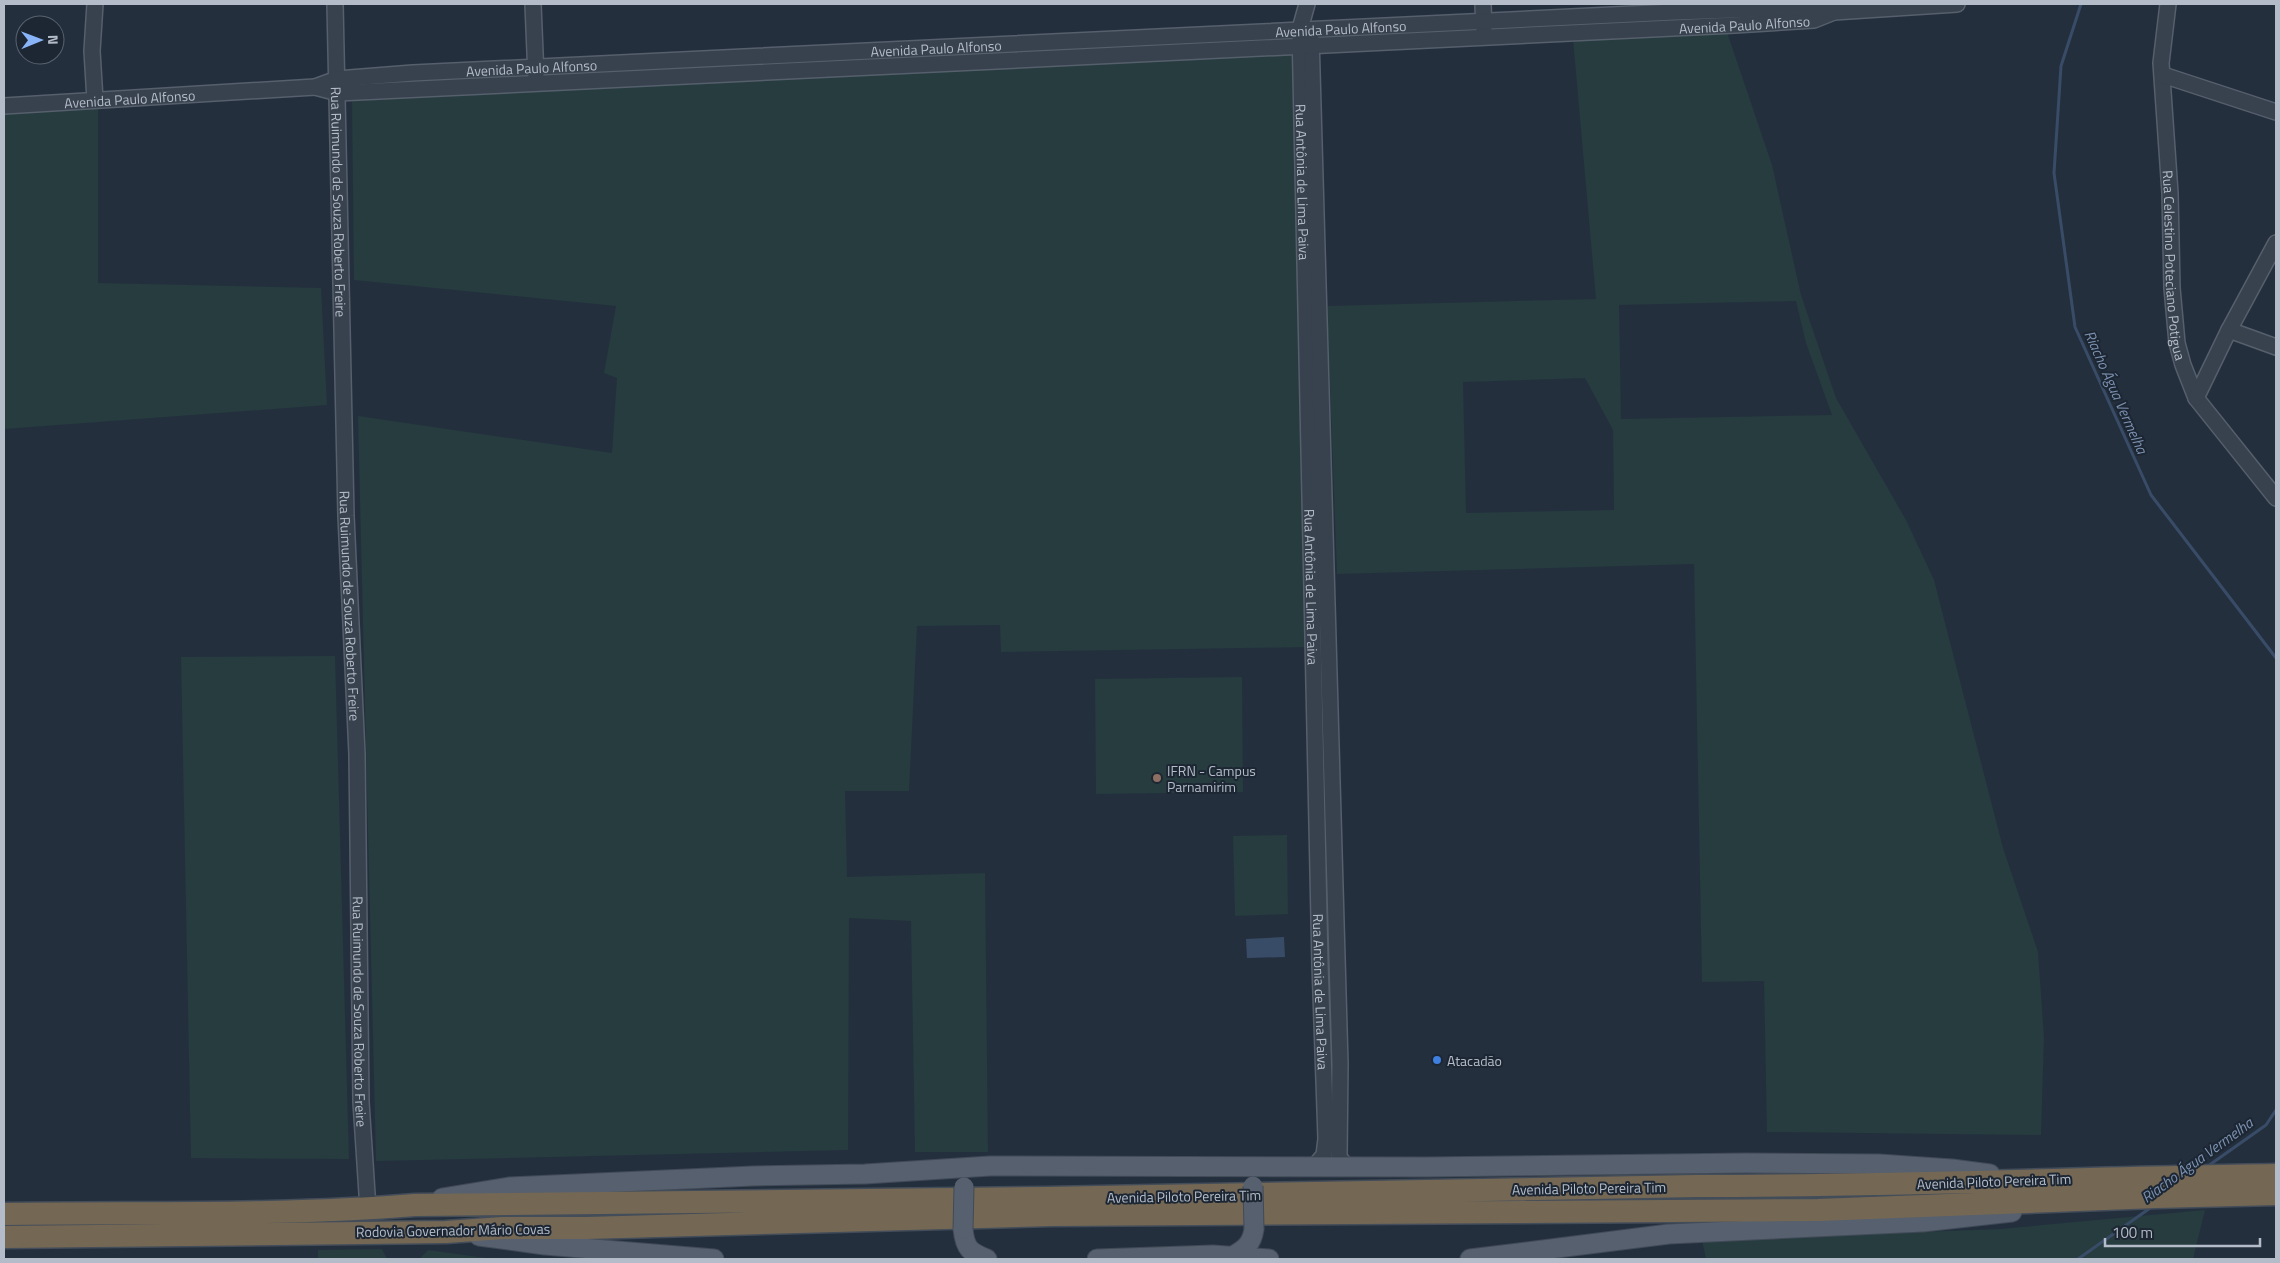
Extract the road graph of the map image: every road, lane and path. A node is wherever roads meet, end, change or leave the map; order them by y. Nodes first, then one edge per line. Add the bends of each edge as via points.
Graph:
1 (95, 4) edge
2 (335, 4) edge
3 (533, 4) edge
4 (1308, 4) edge
5 (1483, 4) edge
6 (1958, 4) edge
7 (2168, 4) edge
8 (1674, 8) edge
9 (1852, 8) edge
10 (1834, 12) junction
11 (1675, 28) junction
12 (1306, 29) junction
13 (1484, 29) junction
14 (1400, 33) junction
15 (996, 44) junction
16 (1306, 45) junction
17 (998, 60) junction
18 (602, 64) junction
19 (535, 67) junction
20 (2163, 75) junction
21 (602, 80) junction
22 (536, 83) junction
23 (338, 86) junction
24 (95, 100) junction
25 (4, 106) edge
26 (2276, 112) edge
27 (2276, 243) edge
28 (2229, 330) junction
29 (2276, 347) edge
30 (2196, 398) junction
31 (2276, 498) edge
32 (1318, 890) junction
33 (1335, 890) junction
34 (1323, 1035) junction
35 (1339, 1035) junction
36 (990, 1166) junction
37 (1234, 1166) junction
38 (1346, 1166) junction
39 (1314, 1167) junction
40 (2276, 1175) edge
41 (2026, 1179) junction
42 (2180, 1186) junction
43 (2276, 1194) edge
44 (2106, 1200) junction
45 (415, 1205) junction
46 (368, 1209) junction
47 (901, 1209) junction
48 (4, 1214) edge
49 (446, 1232) junction
50 (4, 1238) edge
51 (617, 1256) edge
52 (1233, 1256) junction
53 (1179, 1258) edge
54 (714, 1259) edge
55 (987, 1259) edge
56 (1097, 1259) edge
57 (1269, 1259) edge
58 (1470, 1259) edge

1 - 24 street via 92,51
2 - 23 street, Rua Ruimundo de Souza Roberto Freire
3 - 19 street
4 - 12 street, Rua Antônia de Lima Paiva
5 - 13 street
6 - 9 street
7 - 20 street, Rua Celestino Poteciano Potigua via 2161,64
8 - 10 street, Avenida Paulo Alfonso via 1814,7
8 - 11 street
8 - 13 street, Avenida Paulo Alfonso
9 - 10 street
10 - 11 street, Avenida Paulo Alfonso via 1814,20
11 - 13 street, Avenida Paulo Alfonso
12 - 14 street, Avenida Paulo Alfonso
12 - 15 street, Avenida Paulo Alfonso
12 - 16 street, Rua Antônia de Lima Paiva
13 - 14 street, Avenida Paulo Alfonso
14 - 16 street, Avenida Paulo Alfonso
15 - 17 street
15 - 18 street, Avenida Paulo Alfonso
16 - 17 street, Avenida Paulo Alfonso
16 - 32 street, Rua Antônia de Lima Paiva
16 - 33 street, Rua Antônia de Lima Paiva
17 - 21 street, Avenida Paulo Alfonso
18 - 19 street, Avenida Paulo Alfonso
18 - 21 street
19 - 22 street
19 - 23 street, Avenida Paulo Alfonso via 413,72
20 - 26 street
20 - 30 street, Rua Celestino Poteciano Potigua via 2173,314 2183,365
21 - 22 street, Avenida Paulo Alfonso
22 - 23 street, Avenida Paulo Alfonso
23 - 24 street, Avenida Paulo Alfonso
23 - 46 street, Rua Ruimundo de Souza Roberto Freire via 346,516 358,754 361,1102
24 - 25 street, Avenida Paulo Alfonso
27 - 28 street
28 - 29 street
28 - 30 street
30 - 31 street, Rua Celestino Poteciano Potigua
32 - 33 street
32 - 34 street, Rua Antônia de Lima Paiva
33 - 35 street, Rua Antônia de Lima Paiva
34 - 35 street
34 - 39 street, Rua Antônia de Lima Paiva via 1325,1151
35 - 38 street, Rua Antônia de Lima Paiva via 1339,1157
36 - 37 main road
36 - 45 main road via 866,1174 509,1186
36 - 55 main road, bridge via 974,1173 964,1187 964,1242
37 - 39 main road
37 - 52 main road, bridge via 1249,1173 1253,1186 1254,1229 1251,1243
38 - 39 main road
38 - 41 main road via 1879,1164
40 - 42 highway, Avenida Piloto Pereira Tim
41 - 42 highway, Avenida Piloto Pereira Tim
41 - 47 highway, Avenida Piloto Pereira Tim
42 - 43 highway, Avenida Piloto Pereira Tim
42 - 44 highway, Avenida Piloto Pereira Tim
44 - 47 highway, Avenida Piloto Pereira Tim via 1713,1211 1168,1214
44 - 58 main road via 1923,1222 1669,1234
45 - 46 highway, Rodovia Governador Mário Covas
45 - 47 highway, Rodovia Governador Mário Covas
46 - 48 highway, Rodovia Governador Mário Covas
47 - 49 highway, Rodovia Governador Mário Covas via 586,1228
49 - 50 highway, Rodovia Governador Mário Covas
49 - 51 main road
51 - 54 main road
52 - 53 main road
52 - 57 main road
53 - 56 main road

